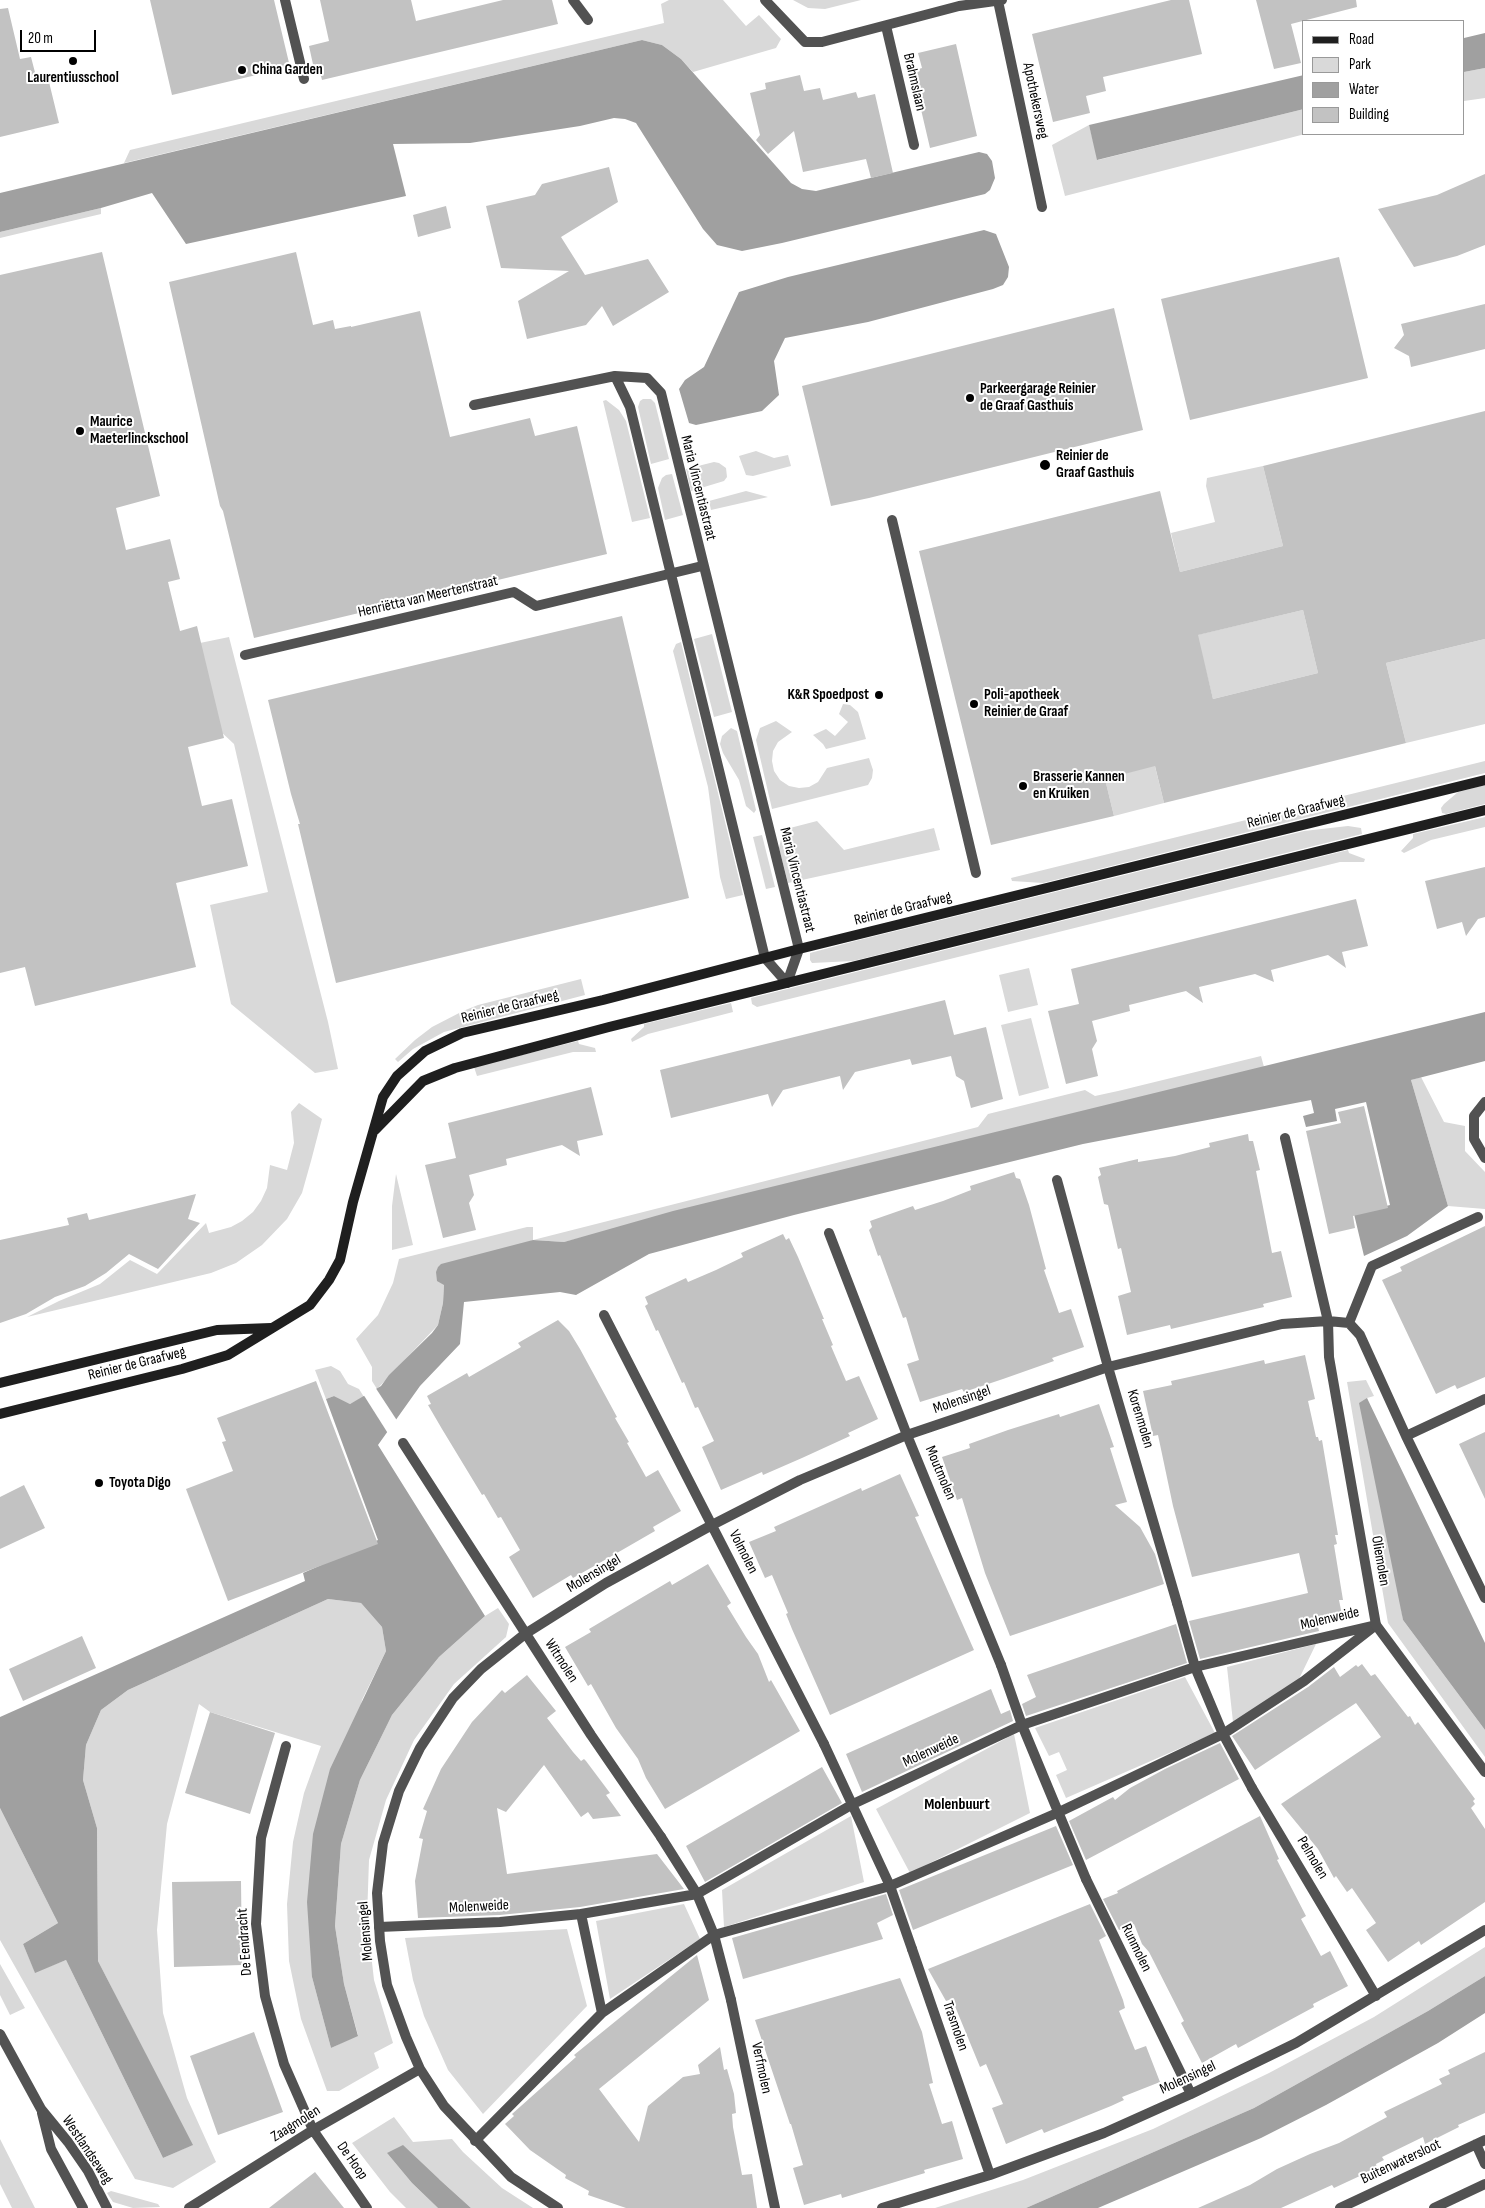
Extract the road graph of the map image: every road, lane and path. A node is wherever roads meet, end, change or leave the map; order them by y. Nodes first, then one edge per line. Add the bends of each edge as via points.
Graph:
1 (573, 0) edge
2 (765, 0) edge
3 (1000, 0) edge
4 (288, 1) edge
5 (588, 20) dead end
6 (886, 26) junction
7 (304, 79) dead end
8 (914, 145) dead end
9 (1042, 207) dead end
10 (615, 376) junction
11 (474, 405) dead end
12 (892, 520) dead end
13 (702, 566) junction
14 (670, 574) junction
15 (245, 655) dead end
16 (1485, 780) edge
17 (1485, 810) edge
18 (976, 873) dead end
19 (799, 950) junction
20 (765, 958) junction
21 (787, 983) junction
22 (1485, 1102) edge
23 (375, 1131) junction
24 (1285, 1138) dead end
25 (1485, 1158) edge
26 (1057, 1180) dead end
27 (1478, 1217) dead end
28 (829, 1233) dead end
29 (604, 1315) dead end
30 (1328, 1321) junction
31 (1349, 1324) junction
32 (275, 1327) junction
33 (1108, 1367) junction
34 (0, 1383) edge
35 (1485, 1399) edge
36 (0, 1414) edge
37 (907, 1435) junction
38 (1406, 1436) junction
39 (403, 1443) dead end
40 (712, 1525) junction
41 (1485, 1597) edge
42 (1376, 1625) junction
43 (525, 1634) junction
44 (1195, 1666) junction
45 (1022, 1725) junction
46 (1224, 1734) junction
47 (286, 1746) dead end
48 (1485, 1772) edge
49 (853, 1804) junction
50 (1057, 1813) junction
51 (890, 1886) junction
52 (697, 1894) junction
53 (581, 1914) junction
54 (379, 1926) junction
55 (1485, 1930) edge
56 (714, 1935) junction
57 (1376, 1996) junction
58 (602, 2013) junction
59 (0, 2034) edge
60 (420, 2069) junction
61 (1191, 2094) junction
62 (41, 2110) junction
63 (313, 2130) junction
64 (475, 2141) junction
65 (1480, 2142) edge
66 (1485, 2164) edge
67 (990, 2175) junction
68 (1485, 2184) edge
69 (83, 2208) edge
70 (107, 2208) edge
71 (189, 2208) edge
72 (367, 2208) edge
73 (558, 2208) edge
74 (775, 2208) edge
75 (882, 2208) edge
76 (1340, 2208) edge
77 (1434, 2208) edge

1 - 5 street
2 - 6 street via 805,42 822,42
3 - 6 street via 959,6
3 - 9 street, Apothekersweg
4 - 7 street
6 - 8 street, Brahmslaan
10 - 11 street, Maria Vincentiastraat
10 - 13 street, Maria Vincentiastraat via 647,378 661,393
10 - 14 street via 630,407
12 - 18 street
13 - 14 street, Henriëtta van Meertenstraat
13 - 19 street, Maria Vincentiastraat
14 - 15 street, Henriëtta van Meertenstraat via 536,606 514,592
14 - 20 street
16 - 19 main road, Reinier de Graafweg
17 - 21 main road, Reinier de Graafweg
19 - 20 main road, Reinier de Graafweg
19 - 21 street, Maria Vincentiastraat
20 - 21 street
20 - 23 main road, Reinier de Graafweg via 462,1033 425,1051 396,1076 383,1097
21 - 23 main road, Reinier de Graafweg via 455,1068 423,1081
22 - 25 street via 1474,1116 1474,1139
23 - 32 main road, Reinier de Graafweg via 353,1202 340,1260 310,1305
24 - 30 street, Oliemolen
26 - 33 street, Korenmolen
27 - 31 street via 1372,1266
28 - 37 street, Moutmolen
29 - 40 street, Volmolen
30 - 31 street
30 - 33 street, Molensingel via 1282,1324
30 - 42 street, Oliemolen via 1329,1357
31 - 38 street via 1360,1335
32 - 34 main road, Reinier de Graafweg via 217,1330
32 - 36 main road, Reinier de Graafweg via 228,1355
33 - 37 street, Molensingel
33 - 44 street, Korenmolen
35 - 38 street
37 - 40 street, Molensingel via 800,1480
37 - 45 street, Moutmolen via 1001,1665
38 - 41 street
39 - 43 street, Witmolen
40 - 43 street, Molensingel via 606,1583
40 - 49 street, Volmolen
42 - 44 street, Molenweide
42 - 46 street, Molenweide via 1304,1681
42 - 48 street, Oliemolen
43 - 52 street, Witmolen
43 - 54 street, Molensingel via 464,1686 420,1748 399,1791 383,1843 377,1893
44 - 45 street, Molenweide
44 - 46 street
45 - 49 street, Molenweide
45 - 50 street
46 - 50 street, Molenweide
46 - 57 street, Pelmolen via 1252,1788
47 - 63 street, De Eendracht via 261,1838 256,1924 264,1996 284,2064
49 - 51 street
49 - 52 street, Molenweide
50 - 51 street, Molenweide
50 - 61 street, Runmolen
51 - 56 street, Molenweide
51 - 67 street, Trasmolen
52 - 53 street, Molenweide
52 - 56 street
53 - 54 street, Molenweide via 500,1922
53 - 58 street
54 - 60 street, Molensingel via 387,1985
55 - 57 street, Molensingel
56 - 58 street, Molenweide
56 - 74 street, Verfmolen
57 - 61 street, Molensingel via 1296,2043
58 - 64 street, Molenweide
59 - 62 street, Westlandseweg
60 - 63 street, Zaagmolen
60 - 64 street, Molensingel via 444,2106
61 - 67 street, Molensingel via 1104,2133
62 - 69 street, Westlandseweg via 51,2149
62 - 70 street, Westlandseweg via 68,2142
63 - 71 street, Zaagmolen
63 - 72 street, De Hoop
64 - 73 street, Molensingel via 511,2177
65 - 66 street, Buitenwatersloot
65 - 76 street, Buitenwatersloot
67 - 75 street, Molensingel
68 - 77 street

